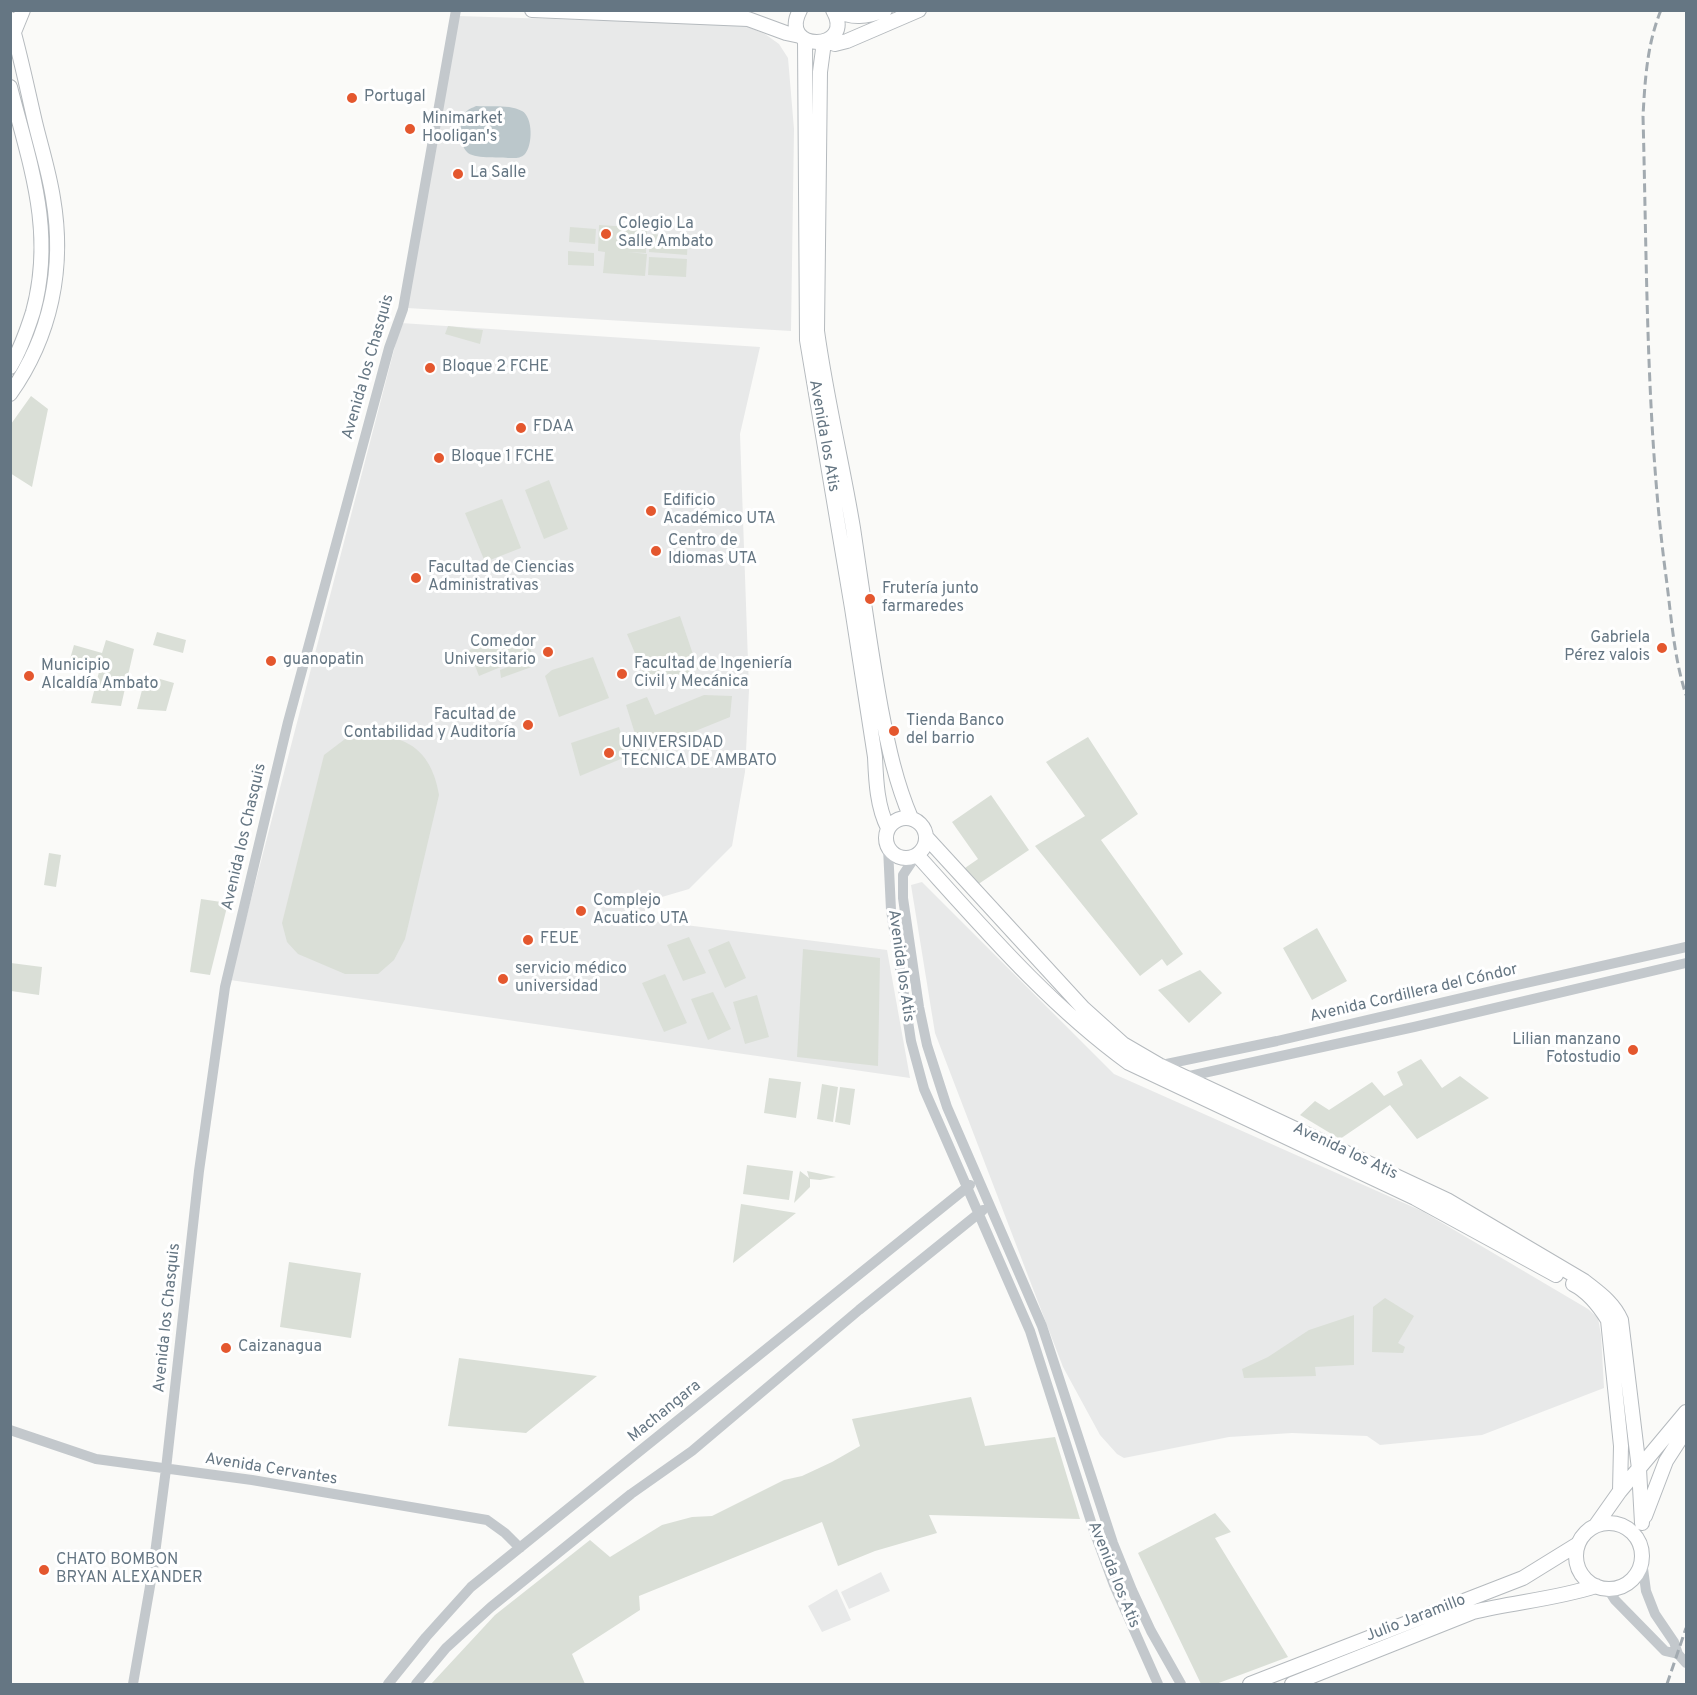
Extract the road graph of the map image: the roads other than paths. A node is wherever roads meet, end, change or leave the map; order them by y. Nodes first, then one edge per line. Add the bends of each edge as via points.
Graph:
1 (23, 10) edge
2 (456, 10) edge
3 (532, 10) edge
4 (800, 10) edge
5 (834, 10) edge
6 (885, 10) edge
7 (919, 10) edge
8 (12, 26) edge
9 (802, 38) junction
10 (825, 42) junction
11 (10, 87) edge
12 (10, 367) edge
13 (10, 394) edge
14 (910, 818) junction
15 (888, 828) junction
16 (927, 838) junction
17 (888, 848) junction
18 (916, 856) junction
19 (1686, 947) edge
20 (1686, 963) edge
21 (1155, 1069) junction
22 (1181, 1081) junction
23 (978, 1179) junction
24 (967, 1187) junction
25 (989, 1205) junction
26 (979, 1214) junction
27 (1686, 1412) edge
28 (10, 1430) edge
29 (1686, 1430) edge
30 (166, 1469) junction
31 (1639, 1469) junction
32 (1620, 1491) junction
33 (1642, 1523) junction
34 (1596, 1525) junction
35 (1578, 1544) junction
36 (1641, 1545) junction
37 (520, 1548) junction
38 (1642, 1561) junction
39 (1602, 1588) junction
40 (1678, 1654) junction
41 (1686, 1663) edge
42 (133, 1684) edge
43 (388, 1684) edge
44 (416, 1684) edge
45 (1158, 1684) edge
46 (1181, 1684) edge
47 (1250, 1684) edge
48 (1292, 1684) edge

1 - 8 main road
2 - 30 street, Avenida los Chasquis via 403,309 389,348 288,722 225,987 199,1171
3 - 9 main road via 748,19
4 - 9 main road, Avenida los Atis via 796,24
5 - 6 main road via 866,17
5 - 10 main road, Avenida los Atis via 837,25
7 - 10 main road via 847,41
8 - 13 main road via 58,233 54,287 45,329
9 - 10 main road via 810,43
9 - 15 main road, Avenida los Atis via 807,339 876,781
10 - 14 main road, Avenida los Atis via 820,72 817,331 885,730
11 - 12 main road via 38,197 43,241 34,307 23,343
14 - 15 main road via 898,820
14 - 16 main road, Avenida los Atis via 923,826
15 - 17 main road, Avenida los Atis
16 - 18 main road, Avenida los Atis via 925,848
16 - 21 main road, Avenida los Atis via 1083,1008
17 - 18 main road, Avenida los Atis via 900,858
17 - 24 street, Avenida los Atis via 891,910 911,1041 924,1089
18 - 21 main road, Avenida los Atis via 1040,988 1093,1037 1129,1063
18 - 23 street, Avenida los Atis via 902,883 919,1007 947,1107
19 - 21 street, Avenida Cordillera del Cóndor
20 - 22 street, Avenida Cordillera del Cóndor
21 - 22 main road, Avenida los Atis
22 - 31 main road, Avenida los Atis via 1447,1200 1604,1296 1621,1320
22 - 32 main road, Avenida los Atis via 1415,1198 1580,1288 1602,1310 1611,1333 1621,1446
23 - 24 street, Machangara
23 - 25 street, Avenida los Atis
24 - 26 street, Avenida los Atis
24 - 37 street, Machangara
25 - 26 street
25 - 46 street, Avenida los Atis via 1042,1326 1121,1562 1151,1631
26 - 44 street via 692,1451 631,1494 491,1606 446,1648
26 - 45 street, Avenida los Atis via 1030,1331 1094,1531
27 - 31 main road, Julio Jaramillo
28 - 30 street, Avenida Cervantes via 96,1459
29 - 33 main road via 1666,1461
30 - 37 street, Avenida Cervantes via 488,1520
30 - 42 street, Avenida los Chasquis
31 - 32 main road, Julio Jaramillo
31 - 33 main road, Avenida los Atis
32 - 34 main road, Julio Jaramillo
33 - 36 main road
34 - 35 main road, Julio Jaramillo
34 - 36 main road via 1618,1524 1628,1528
35 - 39 main road via 1578,1569
35 - 47 main road, Julio Jaramillo via 1523,1578
36 - 38 main road
37 - 43 street, Machangara via 471,1587
38 - 39 main road, Julio Jaramillo via 1630,1581 1620,1587
38 - 40 street via 1646,1591
39 - 40 street via 1665,1651
39 - 48 main road, Julio Jaramillo via 1473,1612
40 - 41 street

